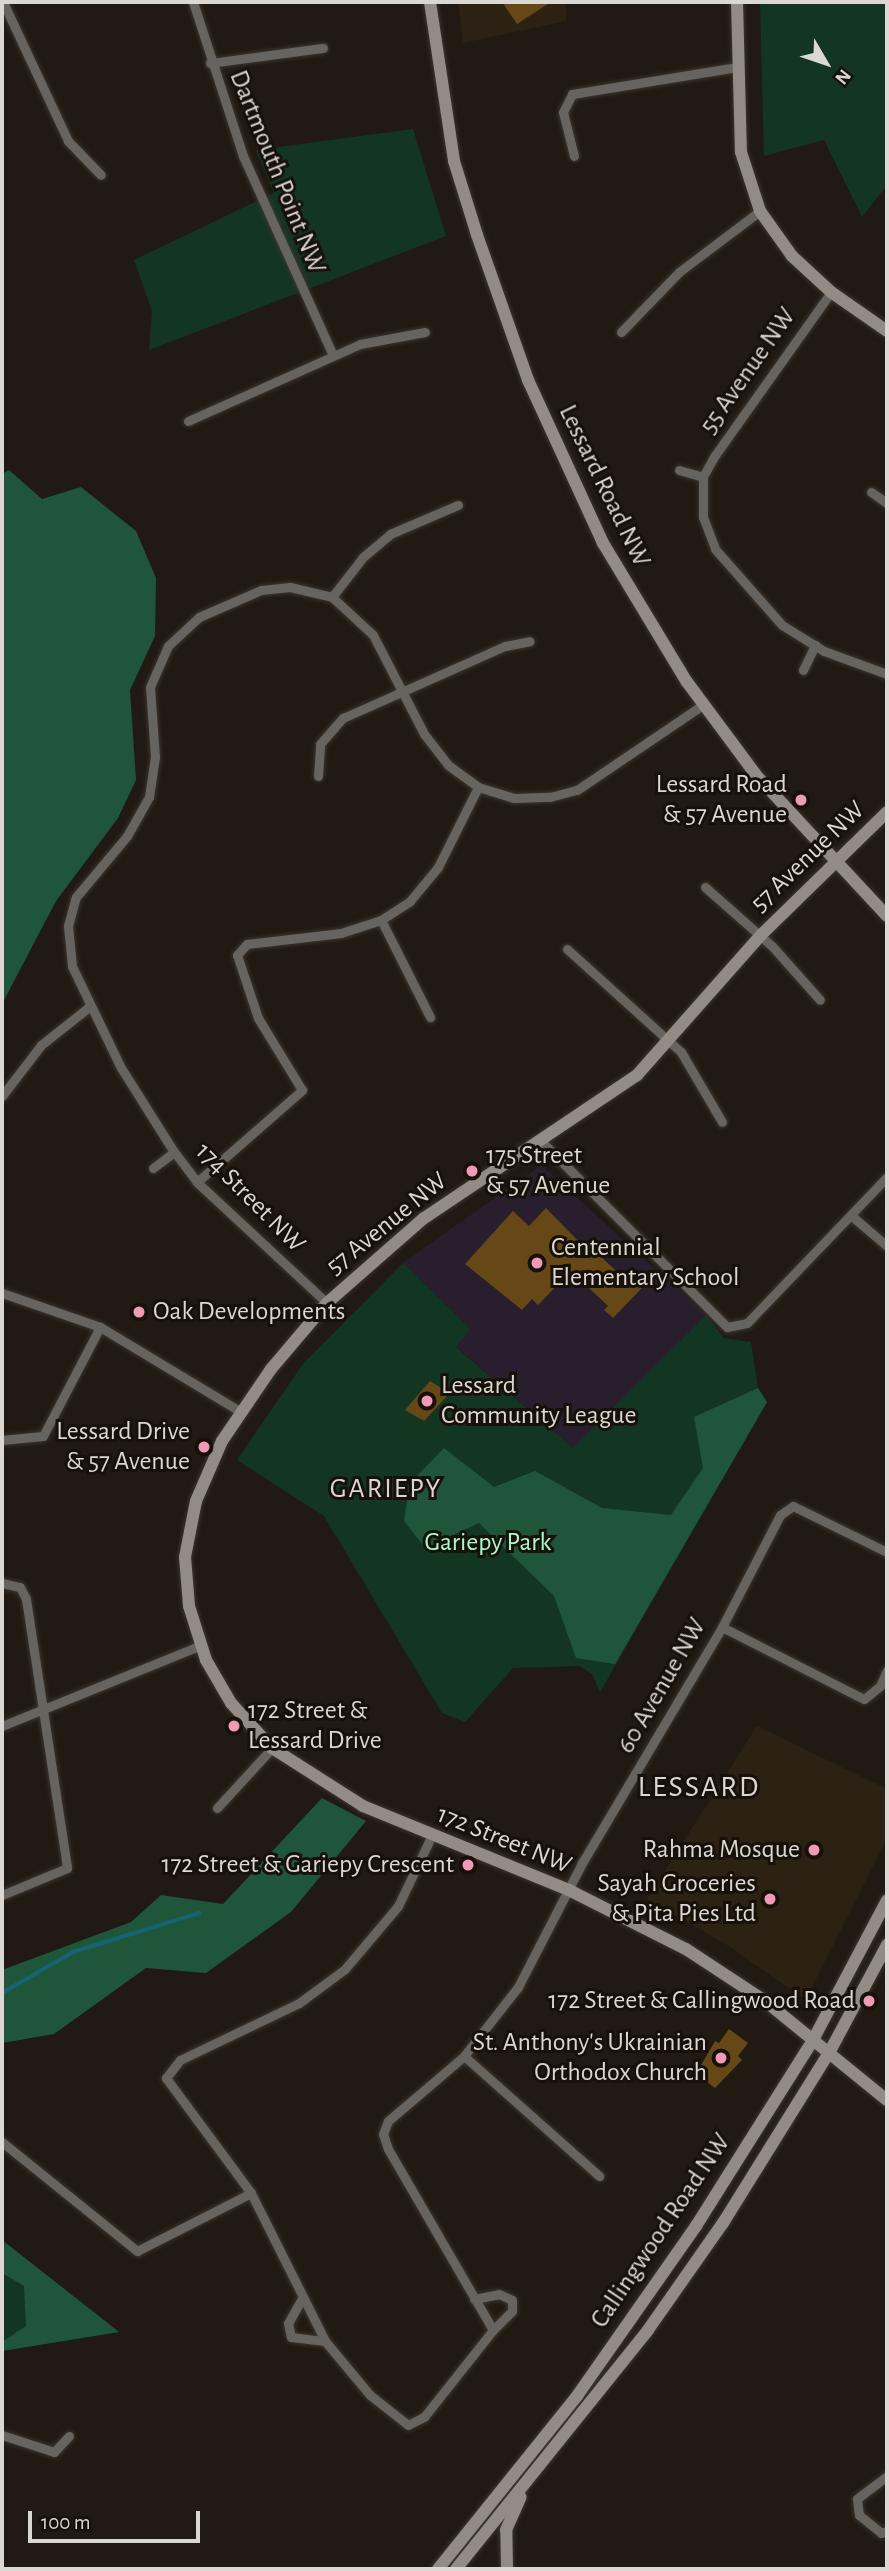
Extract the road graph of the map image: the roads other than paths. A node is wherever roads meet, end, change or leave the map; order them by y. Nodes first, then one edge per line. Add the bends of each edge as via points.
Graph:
1 (3, 2) edge
2 (193, 2) edge
3 (430, 2) edge
4 (737, 2) edge
5 (323, 48) dead end
6 (210, 63) junction
7 (736, 67) junction
8 (575, 156) dead end
9 (101, 175) dead end
10 (760, 211) junction
11 (831, 292) junction
12 (887, 331) edge
13 (425, 332) dead end
14 (621, 332) dead end
15 (333, 355) junction
16 (188, 421) dead end
17 (679, 470) dead end
18 (703, 477) junction
19 (871, 492) dead end
20 (887, 503) edge
21 (458, 505) dead end
22 (332, 597) junction
23 (530, 641) dead end
24 (815, 645) junction
25 (803, 670) dead end
26 (887, 674) edge
27 (402, 691) junction
28 (704, 704) junction
29 (318, 776) dead end
30 (478, 787) junction
31 (887, 812) edge
32 (834, 863) junction
33 (705, 887) dead end
34 (887, 916) edge
35 (381, 920) junction
36 (761, 935) junction
37 (567, 949) dead end
38 (820, 1000) dead end
39 (89, 1007) junction
40 (430, 1017) dead end
41 (670, 1041) junction
42 (2, 1096) edge
43 (722, 1122) dead end
44 (542, 1142) junction
45 (174, 1152) junction
46 (153, 1168) dead end
47 (887, 1177) edge
48 (197, 1182) junction
49 (854, 1217) junction
50 (887, 1246) edge
51 (2, 1293) edge
52 (327, 1303) junction
53 (100, 1327) junction
54 (240, 1411) junction
55 (2, 1440) edge
56 (195, 1501) joint
57 (887, 1552) edge
58 (2, 1583) edge
59 (722, 1627) junction
60 (199, 1646) junction
61 (887, 1670) edge
62 (46, 1707) junction
63 (2, 1726) edge
64 (272, 1748) junction
65 (217, 1808) dead end
66 (432, 1835) junction
67 (569, 1890) junction
68 (2, 1895) edge
69 (887, 1900) edge
70 (887, 1945) edge
71 (813, 2040) junction
72 (829, 2053) junction
73 (464, 2056) junction
74 (887, 2100) edge
75 (2, 2142) edge
76 (599, 2176) dead end
77 (251, 2193) junction
78 (474, 2299) junction
79 (300, 2300) junction
80 (493, 2330) junction
81 (325, 2341) junction
82 (2, 2435) edge
83 (69, 2436) dead end
84 (537, 2472) junction
85 (887, 2476) edge
86 (887, 2531) edge
87 (452, 2552) junction
88 (460, 2565) edge
89 (442, 2568) edge
90 (474, 2569) edge
91 (507, 2569) edge

1 - 9 street via 68,141
2 - 6 street, Dartmouth Point NW
3 - 28 main road, Lessard Road NW via 454,161 528,380 609,554
4 - 7 main road
5 - 6 street
6 - 15 street, Dartmouth Point NW via 247,165
7 - 8 street via 572,94 563,112
7 - 10 main road via 741,152
10 - 11 main road via 792,256
10 - 14 street via 679,272
11 - 12 main road
11 - 18 street, 55 Avenue NW
13 - 15 street via 382,338
15 - 16 street
17 - 18 street
18 - 24 street via 702,517 715,549 782,625
19 - 20 street
21 - 22 street via 390,534 363,557
22 - 27 street via 373,635
22 - 39 street, 174 Street NW via 290,587 261,590 190,623 162,655 149,699 155,757 149,797 127,836 86,879 71,911 69,953
23 - 27 street via 506,646
24 - 25 street
24 - 26 street
27 - 29 street via 334,726 318,751
27 - 30 street via 437,754
28 - 30 street via 578,790 530,799
28 - 32 main road, Lessard Road NW
30 - 35 street via 438,867 410,901
31 - 32 main road, 57 Avenue NW
32 - 34 main road, Lessard Road NW
32 - 36 main road, 57 Avenue NW
33 - 36 street, 57 Avenue NW
35 - 40 street
35 - 48 street via 341,933 247,944 237,955 258,1018 302,1090
36 - 38 street, 57 Avenue NW
36 - 41 main road, 57 Avenue NW
37 - 41 street
39 - 42 street via 41,1045
39 - 45 street, 174 Street NW
41 - 43 street via 688,1061
41 - 44 main road, 57 Avenue NW via 618,1091
44 - 49 street via 727,1327 747,1323
44 - 52 main road, 57 Avenue NW via 424,1218
45 - 46 street, 174 Street NW
45 - 48 street, 174 Street NW
47 - 49 street
48 - 52 street, 174 Street NW
49 - 50 street
51 - 53 street
52 - 54 main road, 57 Avenue NW
53 - 54 street
53 - 55 street via 43,1436
54 - 56 main road, 57 Avenue NW
56 - 60 main road, 172 Street NW via 186,1578
57 - 59 street, 60 Avenue NW via 793,1506 780,1515
58 - 62 street via 24,1592
59 - 61 street via 864,1699 880,1686
59 - 67 street, 60 Avenue NW
60 - 62 street
60 - 64 main road, 172 Street NW via 221,1689
62 - 63 street
62 - 68 street via 67,1868
64 - 65 street
64 - 66 main road, 172 Street NW via 355,1801
66 - 67 main road, 172 Street NW
66 - 77 street via 398,1906 345,1969 299,2003 186,2057 168,2071 169,2088
67 - 71 main road, 172 Street NW via 718,1968
67 - 73 street, 60 Avenue NW via 518,1987
69 - 71 main road, Callingwood Road NW
70 - 72 main road, Callingwood Road NW
71 - 72 main road, 172 Street NW
71 - 87 main road, Callingwood Road NW via 696,2226 577,2396
72 - 74 main road, 172 Street NW
72 - 84 main road, Callingwood Road NW via 693,2266
73 - 76 street
73 - 78 street, 60 Avenue NW via 388,2121 383,2134
75 - 77 street via 137,2251
77 - 79 street
78 - 80 street, 60 Avenue NW
78 - 80 street via 499,2294 512,2300 512,2311
79 - 81 street
79 - 81 street via 288,2323 291,2337
80 - 81 street via 424,2417 408,2425 370,2395
82 - 83 street via 54,2452
84 - 88 main road, Callingwood Road NW
84 - 91 main road via 506,2530
85 - 86 street via 857,2500 859,2515 881,2533
87 - 88 main road
87 - 89 main road, Callingwood Road NW
88 - 90 main road

